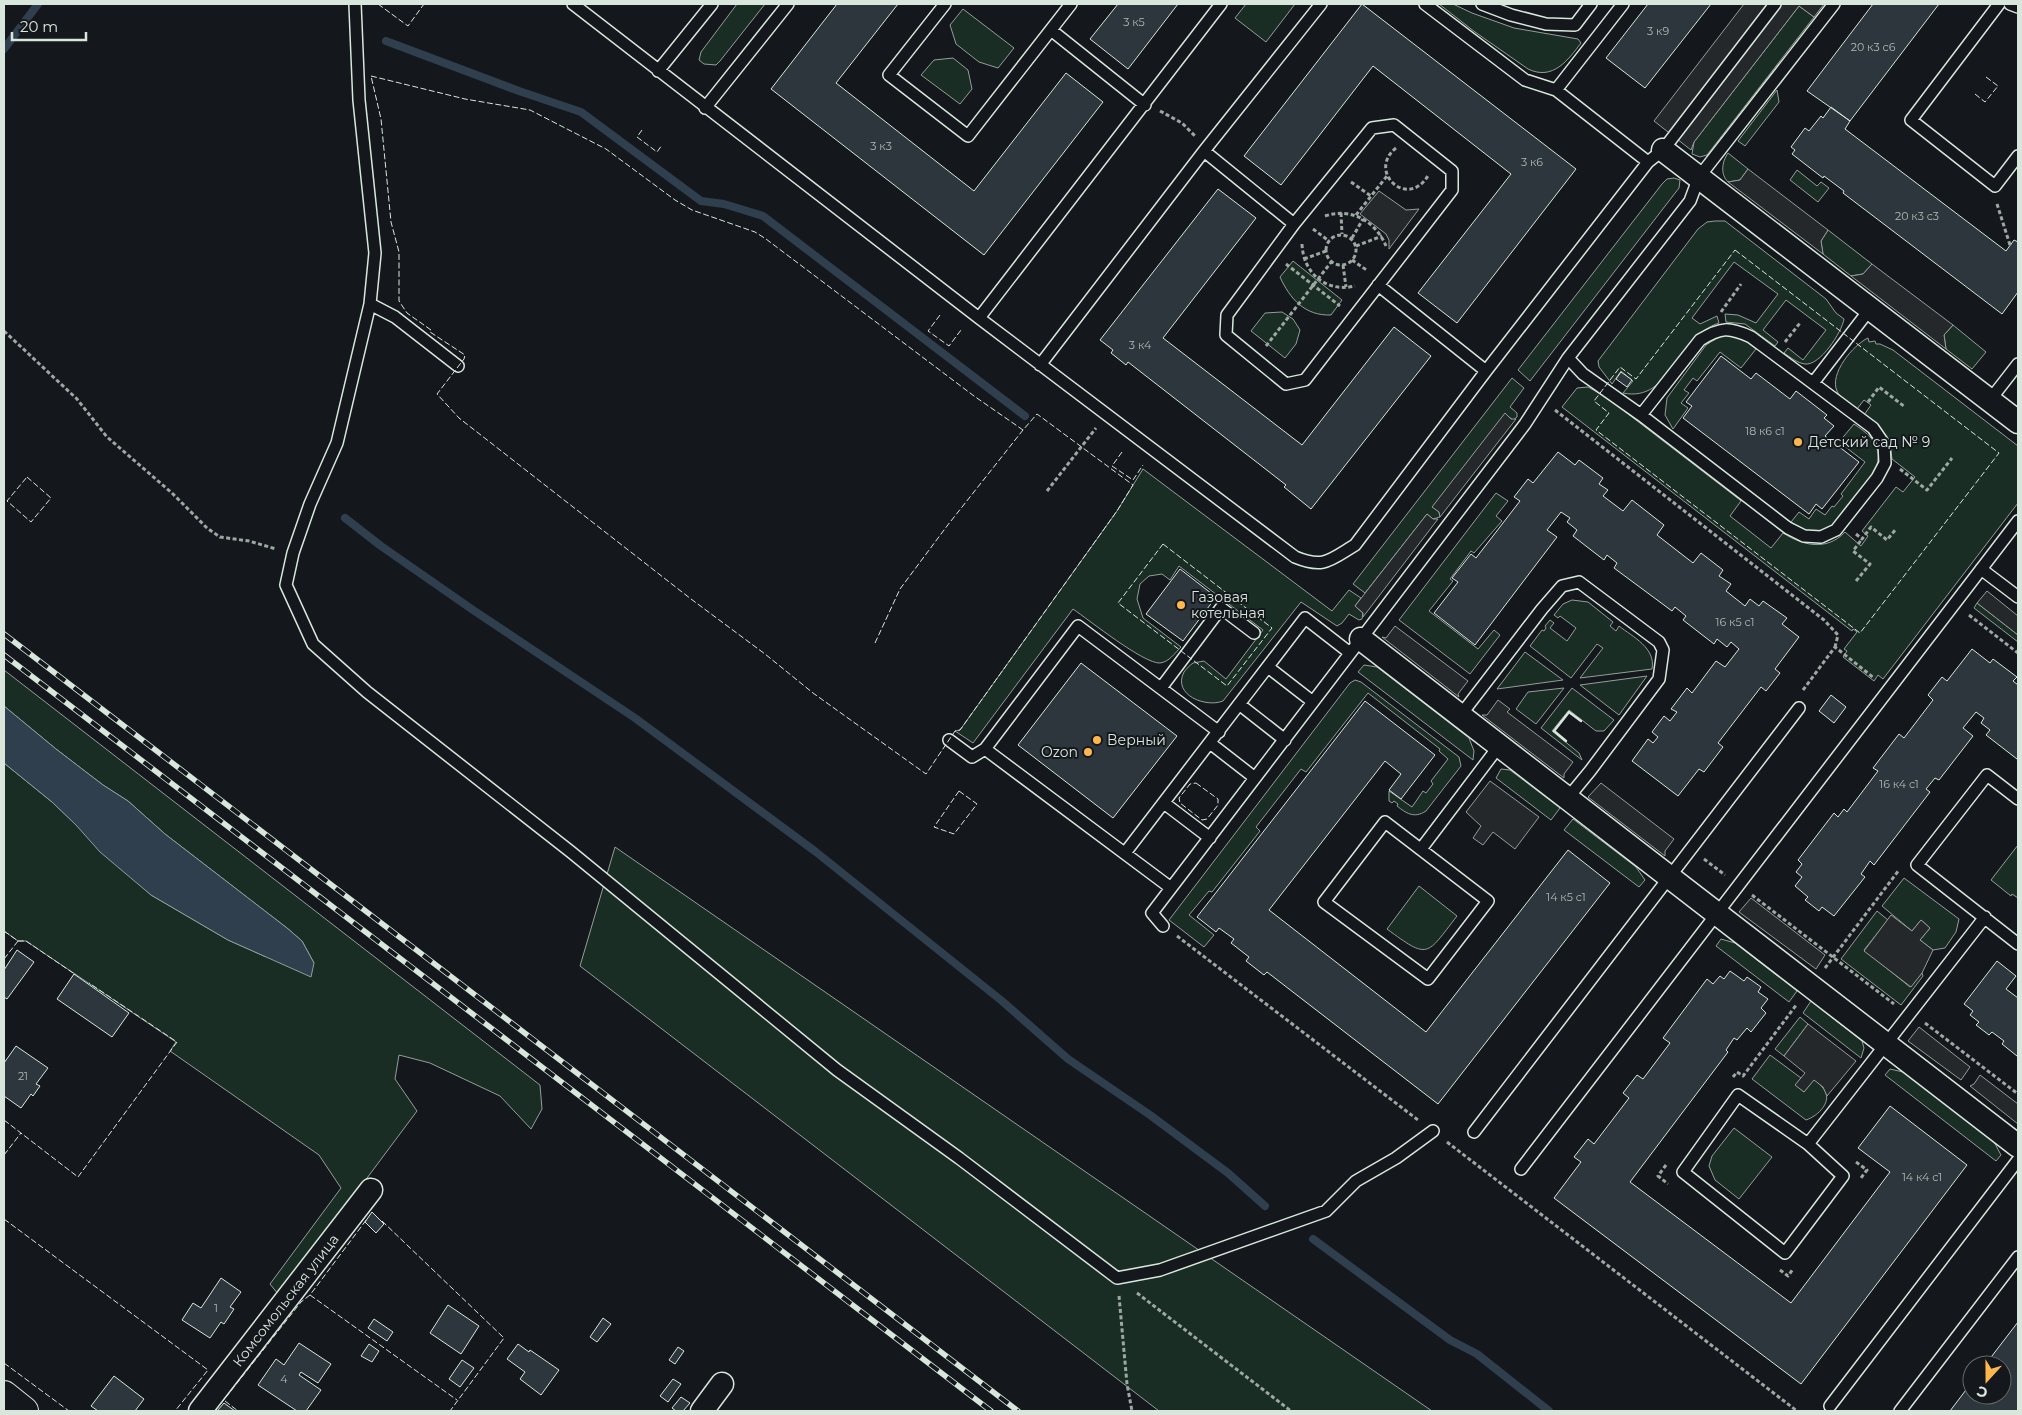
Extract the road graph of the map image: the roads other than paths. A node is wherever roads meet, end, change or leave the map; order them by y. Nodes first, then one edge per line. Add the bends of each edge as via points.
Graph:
1 (355, 4) edge
2 (573, 4) edge
3 (712, 4) edge
4 (788, 4) edge
5 (945, 4) edge
6 (1071, 4) edge
7 (1222, 4) edge
8 (1322, 4) edge
9 (1425, 4) edge
10 (1482, 4) edge
11 (1591, 4) edge
12 (1623, 4) edge
13 (1775, 4) edge
14 (1834, 4) edge
15 (1999, 4) edge
16 (2010, 4) edge
17 (2018, 7) edge
18 (1051, 30) junction
19 (658, 71) junction
20 (1556, 90) junction
21 (1145, 105) junction
22 (705, 108) junction
23 (1204, 151) junction
24 (1655, 156) junction
25 (2018, 156) edge
26 (1699, 178) junction
27 (1294, 224) junction
28 (1378, 286) junction
29 (370, 304) junction
30 (1870, 309) junction
31 (979, 318) junction
32 (1568, 358) junction
33 (2018, 364) edge
34 (1040, 365) junction
35 (458, 366) dead end
36 (1486, 371) junction
37 (1813, 383) junction
38 (1990, 400) junction
39 (1641, 415) junction
40 (2018, 422) edge
41 (2018, 521) edge
42 (1982, 569) junction
43 (2018, 596) edge
44 (1254, 633) dead end
45 (1356, 646) junction
46 (1268, 667) junction
47 (1161, 688) junction
48 (1313, 702) junction
49 (1239, 704) junction
50 (1799, 708) road end
51 (1460, 716) junction
52 (1219, 732) junction
53 (949, 740) dead end
54 (1284, 740) junction
55 (1210, 743) junction
56 (1499, 746) junction
57 (985, 749) junction
58 (1255, 778) junction
59 (1567, 799) junction
60 (2018, 799) edge
61 (1164, 803) junction
62 (1210, 838) junction
63 (1421, 849) junction
64 (1125, 853) junction
65 (1670, 877) junction
66 (1171, 888) junction
67 (1716, 913) junction
68 (1984, 917) junction
69 (1163, 926) road end
70 (2018, 944) edge
71 (1885, 1045) junction
72 (1433, 1131) road end
73 (1474, 1132) dead end
74 (1808, 1144) junction
75 (2018, 1146) edge
76 (2018, 1160) edge
77 (1521, 1169) dead end
78 (371, 1190) dead end
79 (2018, 1257) edge
80 (722, 1384) dead end
81 (4, 1396) edge
82 (1830, 1406) dead end
83 (24, 1411) edge
84 (200, 1411) edge
85 (702, 1411) edge
86 (1900, 1411) edge

1 - 29 lane via 359,100 375,253
2 - 19 lane
3 - 19 lane
4 - 22 lane
5 - 18 lane via 889,75 968,136
6 - 18 lane
7 - 21 lane
8 - 23 lane
9 - 20 lane via 1525,80
10 - 11 lane via 1546,24 1575,25
12 - 20 lane
13 - 24 lane
14 - 26 lane
15 - 25 lane via 1911,120 1995,186
16 - 17 lane
18 - 21 lane
19 - 22 lane
20 - 24 lane
21 - 31 lane
22 - 31 lane
23 - 27 lane
23 - 34 lane
24 - 26 street
24 - 36 lane
26 - 30 street
26 - 32 lane via 1690,201
27 - 28 lane via 1227,315 1226,335 1286,384 1304,380
27 - 28 lane via 1372,128 1394,125 1452,171 1452,190
28 - 36 lane
29 - 35 lane via 435,342
29 - 72 lane via 336,443 310,504 286,585 313,644 367,692 571,852 837,1070 1117,1278 1160,1270 1326,1211 1356,1181
30 - 37 lane
30 - 38 street
31 - 34 lane
32 - 39 lane via 1583,374
32 - 45 lane via 1542,399
33 - 38 lane
34 - 36 lane via 1295,558 1312,564 1323,563 1355,545
37 - 39 lane via 1752,337 1733,329 1712,332 1700,340
37 - 39 lane via 1873,428 1884,444 1886,463 1836,530 1821,537 1804,536 1788,528
38 - 40 street
41 - 42 lane
42 - 43 lane
42 - 67 lane
44 - 47 lane via 1222,608
45 - 46 lane via 1305,618
45 - 48 lane
45 - 51 street
46 - 48 lane
46 - 49 lane
47 - 52 lane
47 - 57 lane via 1078,626
48 - 54 lane
49 - 52 lane
49 - 54 lane
50 - 65 lane
51 - 56 street
51 - 59 lane via 1562,586 1579,582 1659,642 1663,650 1659,679
52 - 55 lane
53 - 57 lane via 972,757
54 - 58 lane
55 - 58 lane
55 - 61 lane
56 - 59 street
56 - 63 lane
57 - 64 lane
58 - 62 lane
59 - 65 street
60 - 68 lane via 1987,775 1918,865
61 - 62 lane
61 - 64 lane
62 - 66 lane
63 - 63 lane via 1385,822 1324,902 1428,979 1488,901
64 - 66 lane
65 - 67 street
65 - 73 lane
66 - 69 lane via 1152,913
67 - 71 street
67 - 77 lane
68 - 70 lane
68 - 71 lane
71 - 74 lane
71 - 75 street
74 - 74 lane via 1843,1176 1785,1253 1683,1172 1738,1095
76 - 82 lane
78 - 84 street, Комсомольская улица
79 - 86 lane
80 - 85 street
81 - 83 street

